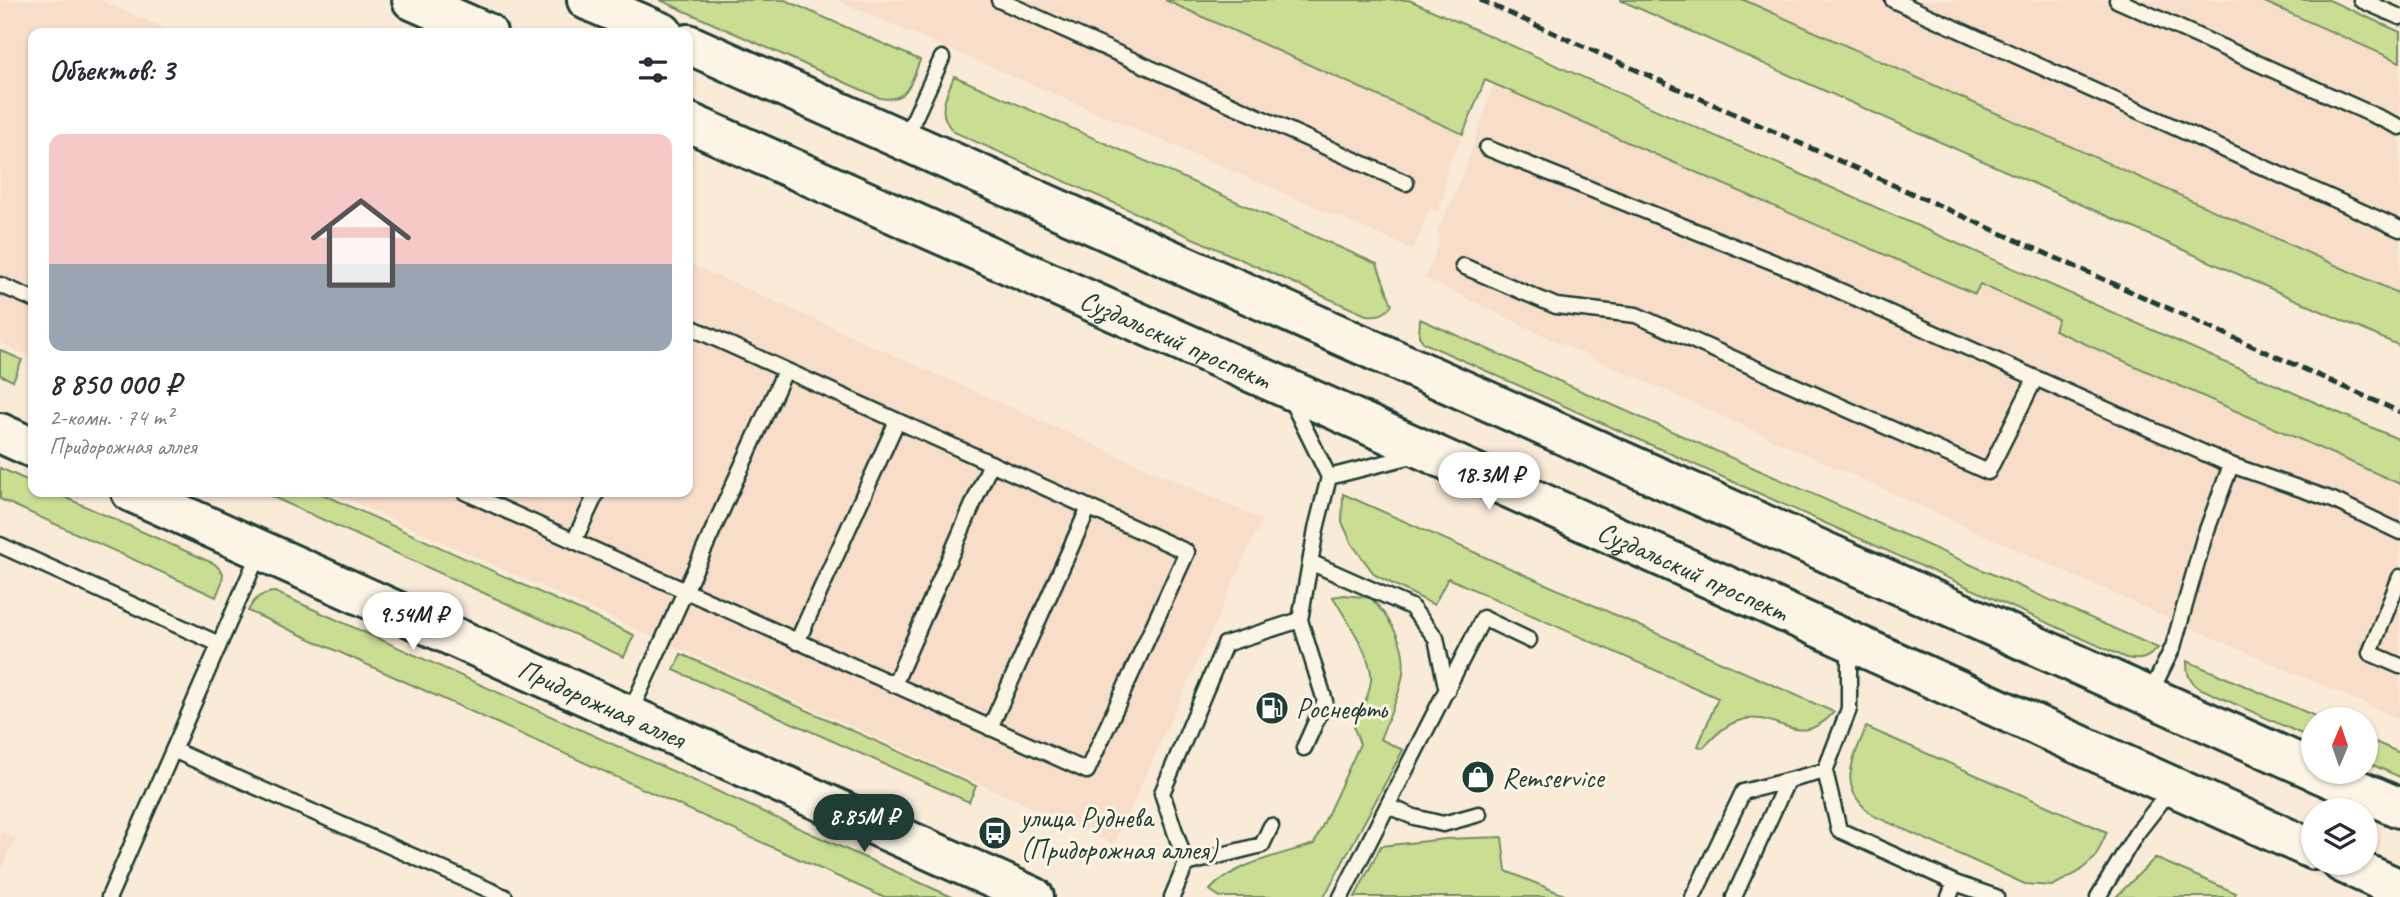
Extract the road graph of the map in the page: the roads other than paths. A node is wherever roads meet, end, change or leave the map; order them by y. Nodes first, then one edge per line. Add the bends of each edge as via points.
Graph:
1 (412, 0) edge
2 (587, 0) edge
3 (999, 0) edge
4 (1893, 0) edge
5 (2117, 0) edge
6 (2361, 0) edge
7 (2400, 17) edge
8 (476, 28) edge
9 (651, 28) edge
10 (693, 46) edge
11 (942, 58) dead end
12 (693, 124) edge
13 (2400, 127) edge
14 (904, 140) junction
15 (1487, 148) dead end
16 (1406, 183) dead end
17 (2400, 229) edge
18 (1463, 266) dead end
19 (0, 285) edge
20 (28, 297) edge
21 (693, 328) edge
22 (785, 370) junction
23 (2035, 379) junction
24 (1284, 387) junction
25 (897, 421) junction
26 (0, 433) edge
27 (28, 446) edge
28 (1427, 452) junction
29 (991, 464) junction
30 (2231, 465) junction
31 (1329, 477) junction
32 (142, 497) edge
33 (480, 497) edge
34 (595, 497) edge
35 (1089, 507) junction
36 (2400, 532) edge
37 (574, 541) junction
38 (0, 545) edge
39 (261, 550) junction
40 (1310, 562) junction
41 (2400, 577) edge
42 (685, 592) junction
43 (1300, 620) junction
44 (1529, 640) dead end
45 (797, 642) junction
46 (1849, 642) junction
47 (219, 644) junction
48 (2400, 666) edge
49 (894, 685) junction
50 (1447, 691) junction
51 (2149, 697) junction
52 (629, 717) junction
53 (990, 728) junction
54 (1304, 748) dead end
55 (173, 750) junction
56 (2301, 765) edge
57 (1825, 771) junction
58 (1787, 781) junction
59 (2345, 784) edge
60 (2174, 786) junction
61 (1388, 806) junction
62 (2400, 808) edge
63 (1479, 814) dead end
64 (1271, 825) dead end
65 (2301, 844) edge
66 (1186, 864) junction
67 (2369, 875) edge
68 (1955, 883) junction
69 (2400, 889) edge
70 (109, 897) edge
71 (505, 897) edge
72 (1034, 897) edge
73 (1172, 897) edge
74 (1341, 897) edge
75 (1693, 897) edge
76 (1734, 897) edge
77 (1949, 897) edge
78 (1996, 897) edge
79 (2098, 897) edge

1 - 8 main road
2 - 9 main road
3 - 16 lane
4 - 17 lane
5 - 13 lane
6 - 7 lane
10 - 14 main road
11 - 14 lane
12 - 24 main road, Суздальский проспект
14 - 51 main road
15 - 23 lane via 1793,270
18 - 23 lane via 1556,306 1636,315 1988,472
19 - 20 lane
21 - 22 lane
22 - 25 lane
22 - 42 lane
23 - 30 lane
24 - 28 main road, Суздальский проспект
24 - 31 lane
25 - 29 lane
25 - 45 lane
26 - 27 main road
28 - 31 lane
28 - 46 main road, Суздальский проспект
29 - 35 lane
29 - 49 lane
30 - 36 lane via 2333,500
30 - 51 lane via 2204,538 2173,647
31 - 40 lane
32 - 39 main road, Придорожная аллея
33 - 37 lane
34 - 37 lane
35 - 53 lane
35 - 53 lane via 1187,552 1087,771
37 - 42 lane
38 - 47 lane
39 - 47 lane
39 - 52 main road, Придорожная аллея
40 - 43 lane
40 - 50 lane via 1411,607 1436,638
41 - 48 lane via 2370,653
42 - 45 lane
42 - 52 lane
43 - 54 lane via 1325,701
43 - 66 lane via 1225,645 1163,793
44 - 50 lane via 1483,618
45 - 49 lane
46 - 57 lane via 1849,709
46 - 60 main road, Суздальский проспект
47 - 55 lane
49 - 53 lane
50 - 61 lane
51 - 56 main road
52 - 72 main road, Придорожная аллея
55 - 70 lane
55 - 71 lane
57 - 58 lane
57 - 68 lane via 1839,830
58 - 75 lane via 1743,792
58 - 76 lane
59 - 62 main road
60 - 65 main road, Суздальский проспект
60 - 79 lane via 2136,834
61 - 63 lane via 1443,824
61 - 74 lane
64 - 66 lane via 1262,845
66 - 73 lane
67 - 69 main road
68 - 77 lane
68 - 78 lane

